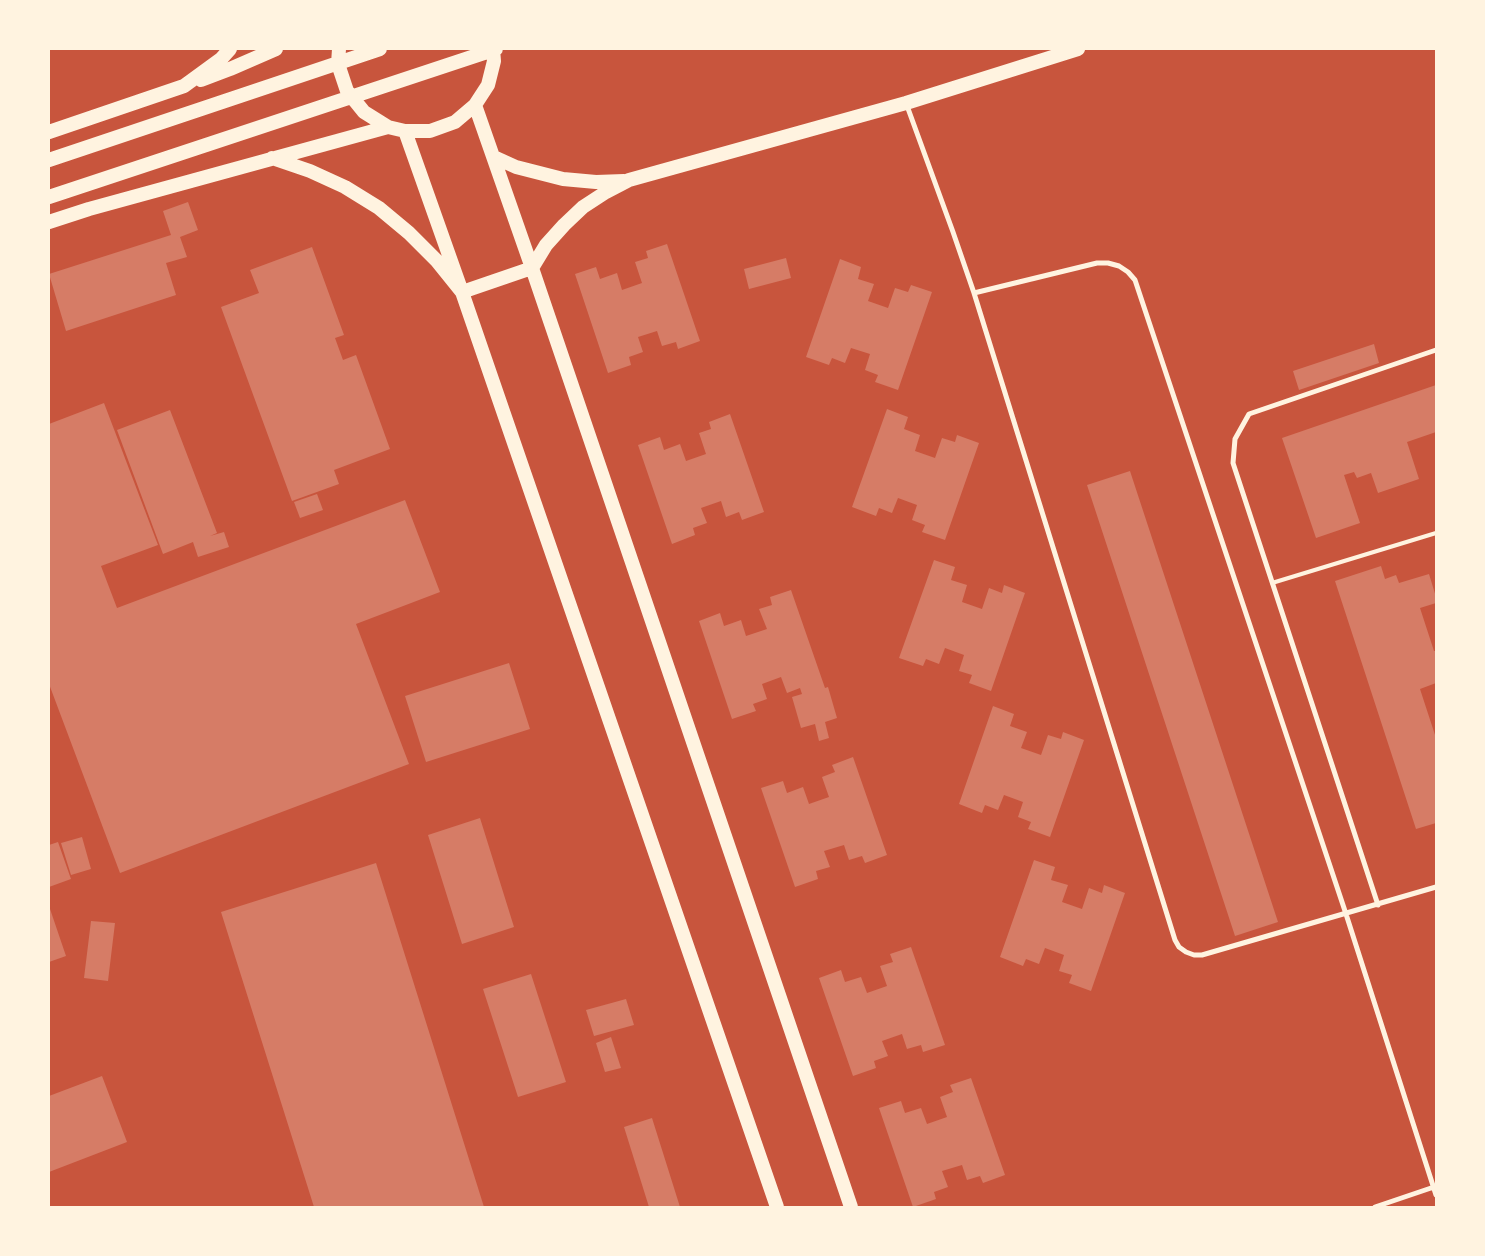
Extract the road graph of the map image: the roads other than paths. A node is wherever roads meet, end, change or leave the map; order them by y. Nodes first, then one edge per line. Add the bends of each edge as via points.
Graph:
1 (230, 49) edge
2 (276, 49) edge
3 (339, 49) edge
4 (380, 49) edge
5 (495, 49) edge
6 (1078, 49) edge
7 (184, 86) junction
8 (906, 103) junction
9 (475, 105) junction
10 (388, 127) junction
11 (405, 131) junction
12 (49, 132) edge
13 (494, 157) junction
14 (272, 158) junction
15 (49, 160) edge
16 (629, 180) junction
17 (49, 197) edge
18 (49, 222) edge
19 (532, 268) junction
20 (462, 292) junction
21 (974, 293) junction
22 (1436, 350) edge
23 (1436, 533) edge
24 (1272, 583) junction
25 (1436, 888) edge
26 (1378, 905) junction
27 (1346, 914) junction
28 (1434, 1187) junction
29 (1436, 1195) edge
30 (777, 1207) edge
31 (851, 1207) edge
32 (1375, 1207) edge

1 - 7 highway
2 - 7 highway
3 - 10 highway via 338,64 347,91 364,112
4 - 15 highway
5 - 9 highway via 488,85
5 - 17 highway
6 - 8 highway
7 - 12 highway
8 - 16 highway
8 - 21 street
9 - 11 highway via 455,122 430,131
9 - 13 highway
10 - 11 highway
10 - 14 highway
11 - 20 highway
13 - 16 highway via 516,167 563,179
13 - 19 highway
14 - 18 highway
14 - 20 highway via 345,187 378,208 409,233
16 - 19 highway via 577,213 546,245
19 - 20 highway
19 - 31 highway
20 - 30 highway
21 - 27 street via 1097,263 1119,266 1135,280
21 - 27 street via 1179,947 1202,956
22 - 24 street via 1249,414 1236,439 1233,463
23 - 24 lane
24 - 26 street
25 - 26 street
26 - 27 street
27 - 28 street
28 - 29 street
28 - 32 street

